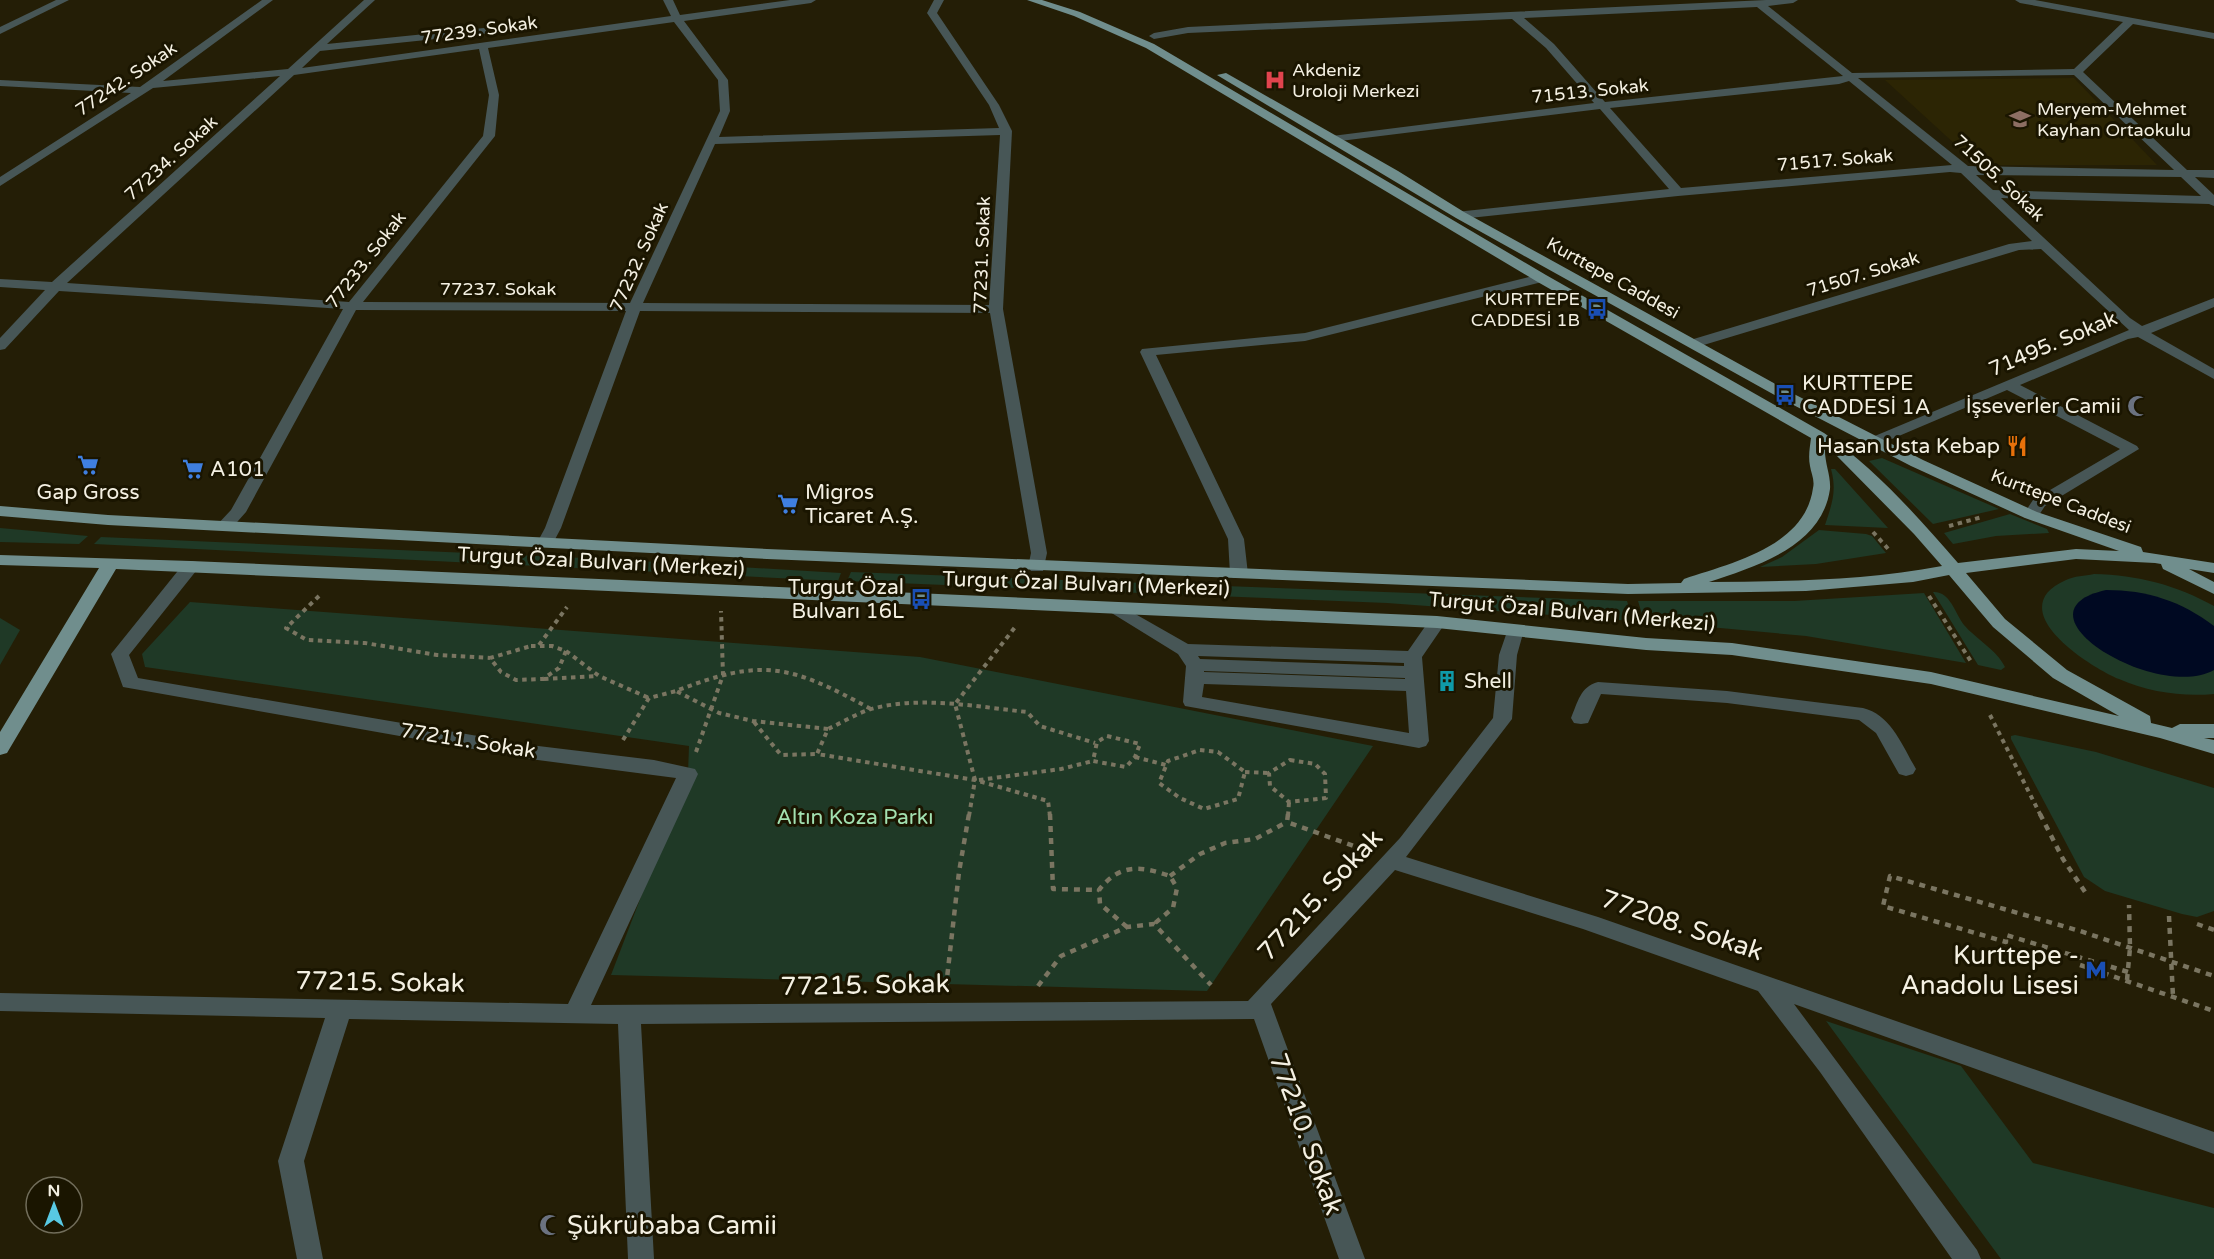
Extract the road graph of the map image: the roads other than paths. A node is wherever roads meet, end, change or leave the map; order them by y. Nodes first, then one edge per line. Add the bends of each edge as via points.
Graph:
1 (64, 0) edge
2 (268, 0) edge
3 (369, 0) edge
4 (668, 0) edge
5 (811, 0) edge
6 (939, 0) edge
7 (1032, 0) edge
8 (1067, 0) edge
9 (1790, 0) edge
10 (2020, 0) edge
11 (1760, 4) junction
12 (1539, 5) dead end
13 (1548, 14) junction
14 (1514, 15) junction
15 (678, 20) junction
16 (2131, 20) junction
17 (0, 31) edge
18 (484, 32) dead end
19 (1154, 36) junction
20 (2214, 36) edge
21 (483, 46) junction
22 (320, 48) junction
23 (293, 72) junction
24 (2077, 72) junction
25 (1851, 77) junction
26 (0, 83) edge
27 (146, 87) junction
28 (1600, 106) junction
29 (1006, 131) junction
30 (1332, 139) junction
31 (711, 141) junction
32 (1965, 170) junction
33 (2183, 174) junction
34 (2214, 174) edge
35 (0, 182) edge
36 (1678, 192) junction
37 (1992, 194) junction
38 (2213, 201) edge
39 (1460, 215) junction
40 (2044, 245) junction
41 (1541, 278) junction
42 (0, 283) edge
43 (56, 286) junction
44 (2214, 302) edge
45 (352, 306) junction
46 (634, 309) junction
47 (996, 309) junction
48 (2140, 332) junction
49 (1692, 344) junction
50 (0, 346) edge
51 (2214, 375) edge
52 (2010, 385) junction
53 (1819, 436) junction
54 (1875, 441) junction
55 (0, 511) edge
56 (2031, 515) junction
57 (224, 526) junction
58 (546, 541) junction
59 (2156, 558) junction
60 (0, 560) edge
61 (112, 563) junction
62 (191, 566) junction
63 (1037, 567) junction
64 (2214, 568) edge
65 (1954, 569) junction
66 (1239, 574) junction
67 (1678, 588) junction
68 (2214, 589) edge
69 (1116, 608) junction
70 (1437, 622) junction
71 (1515, 630) junction
72 (1191, 664) junction
73 (1414, 671) junction
74 (1581, 717) dead end
75 (2214, 730) edge
76 (2161, 732) junction
77 (2214, 747) edge
78 (0, 748) edge
79 (1905, 769) dead end
80 (1391, 860) junction
81 (1766, 985) junction
82 (0, 1002) edge
83 (340, 1009) junction
84 (1260, 1010) junction
85 (575, 1014) junction
86 (629, 1016) junction
87 (2214, 1143) edge
88 (310, 1259) edge
89 (641, 1259) edge
90 (1352, 1259) edge
91 (1968, 1259) edge

1 - 17 street
2 - 27 street, 77242. Sokak
3 - 22 street, 77234. Sokak
4 - 15 street, 77232. Sokak
5 - 15 street, 77239. Sokak
6 - 29 street, 77231. Sokak via 932,13 994,105
7 - 41 main road, Kurttepe Caddesi via 1077,14 1150,46
8 - 19 main road, Kurttepe Caddesi
9 - 11 street
10 - 16 street
11 - 13 street
11 - 25 street, 71505. Sokak
12 - 13 street
13 - 14 street
14 - 19 street via 1188,30
14 - 28 street via 1550,46
15 - 21 street, 77239. Sokak
15 - 31 street, 77232. Sokak via 723,80 725,111
16 - 20 street
16 - 24 street
18 - 22 street
19 - 30 main road, Kurttepe Caddesi
21 - 23 street, 77239. Sokak
21 - 45 street, 77233. Sokak via 494,95 489,136
22 - 23 street, 77234. Sokak
23 - 27 street, 77239. Sokak
23 - 43 street, 77234. Sokak
24 - 25 street, 71513. Sokak
24 - 33 street
25 - 28 street, 71513. Sokak
25 - 32 street, 71505. Sokak
26 - 27 street, 77239. Sokak
27 - 35 street, 77242. Sokak
28 - 30 street, 71513. Sokak
28 - 36 street
29 - 31 street
29 - 47 street, 77231. Sokak
30 - 39 main road, Kurttepe Caddesi
31 - 46 street, 77232. Sokak
32 - 33 street, 71517. Sokak
32 - 36 street, 71517. Sokak via 1950,168
32 - 37 street, 71505. Sokak
33 - 34 street, 71517. Sokak
33 - 38 street
36 - 39 street, 71517. Sokak
37 - 38 street
37 - 40 street, 71505. Sokak
39 - 49 main road, Kurttepe Caddesi
40 - 48 street, 71505. Sokak
40 - 49 street, 71507. Sokak via 2014,247
41 - 53 main road, Kurttepe Caddesi
41 - 66 street via 1305,337 1148,352 1236,539
42 - 43 street, 77237. Sokak
43 - 45 street, 77237. Sokak
43 - 50 street, 77234. Sokak
44 - 48 street, 71495. Sokak
45 - 46 street, 77237. Sokak
45 - 57 street, 77233. Sokak via 238,512
46 - 47 street, 77237. Sokak
46 - 58 street, 77232. Sokak
47 - 63 street, 77231. Sokak via 1039,553
48 - 51 street, 71505. Sokak
48 - 52 street, 71495. Sokak via 2124,335
49 - 54 main road, Kurttepe Caddesi
52 - 54 street, 71495. Sokak
52 - 56 street via 2131,449 2039,503
53 - 65 main road, Kurttepe Caddesi via 1859,468
53 - 67 main road via 1817,461 1822,485 1811,523 1770,553
54 - 56 main road, Kurttepe Caddesi
55 - 57 main road, Turgut Özal Bulvarı (Merkezi)
56 - 59 main road, Kurttepe Caddesi
57 - 58 main road, Turgut Özal Bulvarı (Merkezi)
58 - 63 main road, Turgut Özal Bulvarı (Merkezi)
59 - 64 main road
59 - 65 main road, Turgut Özal Bulvarı (Merkezi) via 2076,554
59 - 68 main road
60 - 61 main road, Turgut Özal Bulvarı (Merkezi)
61 - 62 main road, Turgut Özal Bulvarı (Merkezi)
61 - 78 main road
62 - 69 main road, Turgut Özal Bulvarı (Merkezi)
62 - 85 street, 77211. Sokak via 120,654 130,683 530,752 688,774
63 - 66 main road, Turgut Özal Bulvarı (Merkezi)
65 - 67 main road, Turgut Özal Bulvarı (Merkezi) via 1913,577 1806,586
65 - 76 main road, Kurttepe Caddesi via 1999,622 2060,674
66 - 67 main road, Turgut Özal Bulvarı (Merkezi)
69 - 70 main road, Turgut Özal Bulvarı (Merkezi)
69 - 72 street
70 - 71 main road, Turgut Özal Bulvarı (Merkezi)
70 - 73 street
71 - 76 main road, Turgut Özal Bulvarı (Merkezi) via 1732,649 1931,678
71 - 80 street, 77215. Sokak via 1508,655 1502,719
72 - 73 street
72 - 73 street
72 - 73 street via 1192,702 1419,741
74 - 79 street via 1591,692 1598,688 1852,711 1878,724
75 - 76 main road
76 - 77 main road
80 - 81 street, 77208. Sokak via 1590,923
80 - 84 street, 77215. Sokak via 1259,1002
81 - 87 street
81 - 91 street, 77208. Sokak
82 - 83 street, 77215. Sokak
83 - 85 street, 77215. Sokak
83 - 88 street via 291,1161
84 - 86 street, 77215. Sokak
84 - 90 street, 77210. Sokak
85 - 86 street, 77215. Sokak
86 - 89 street

